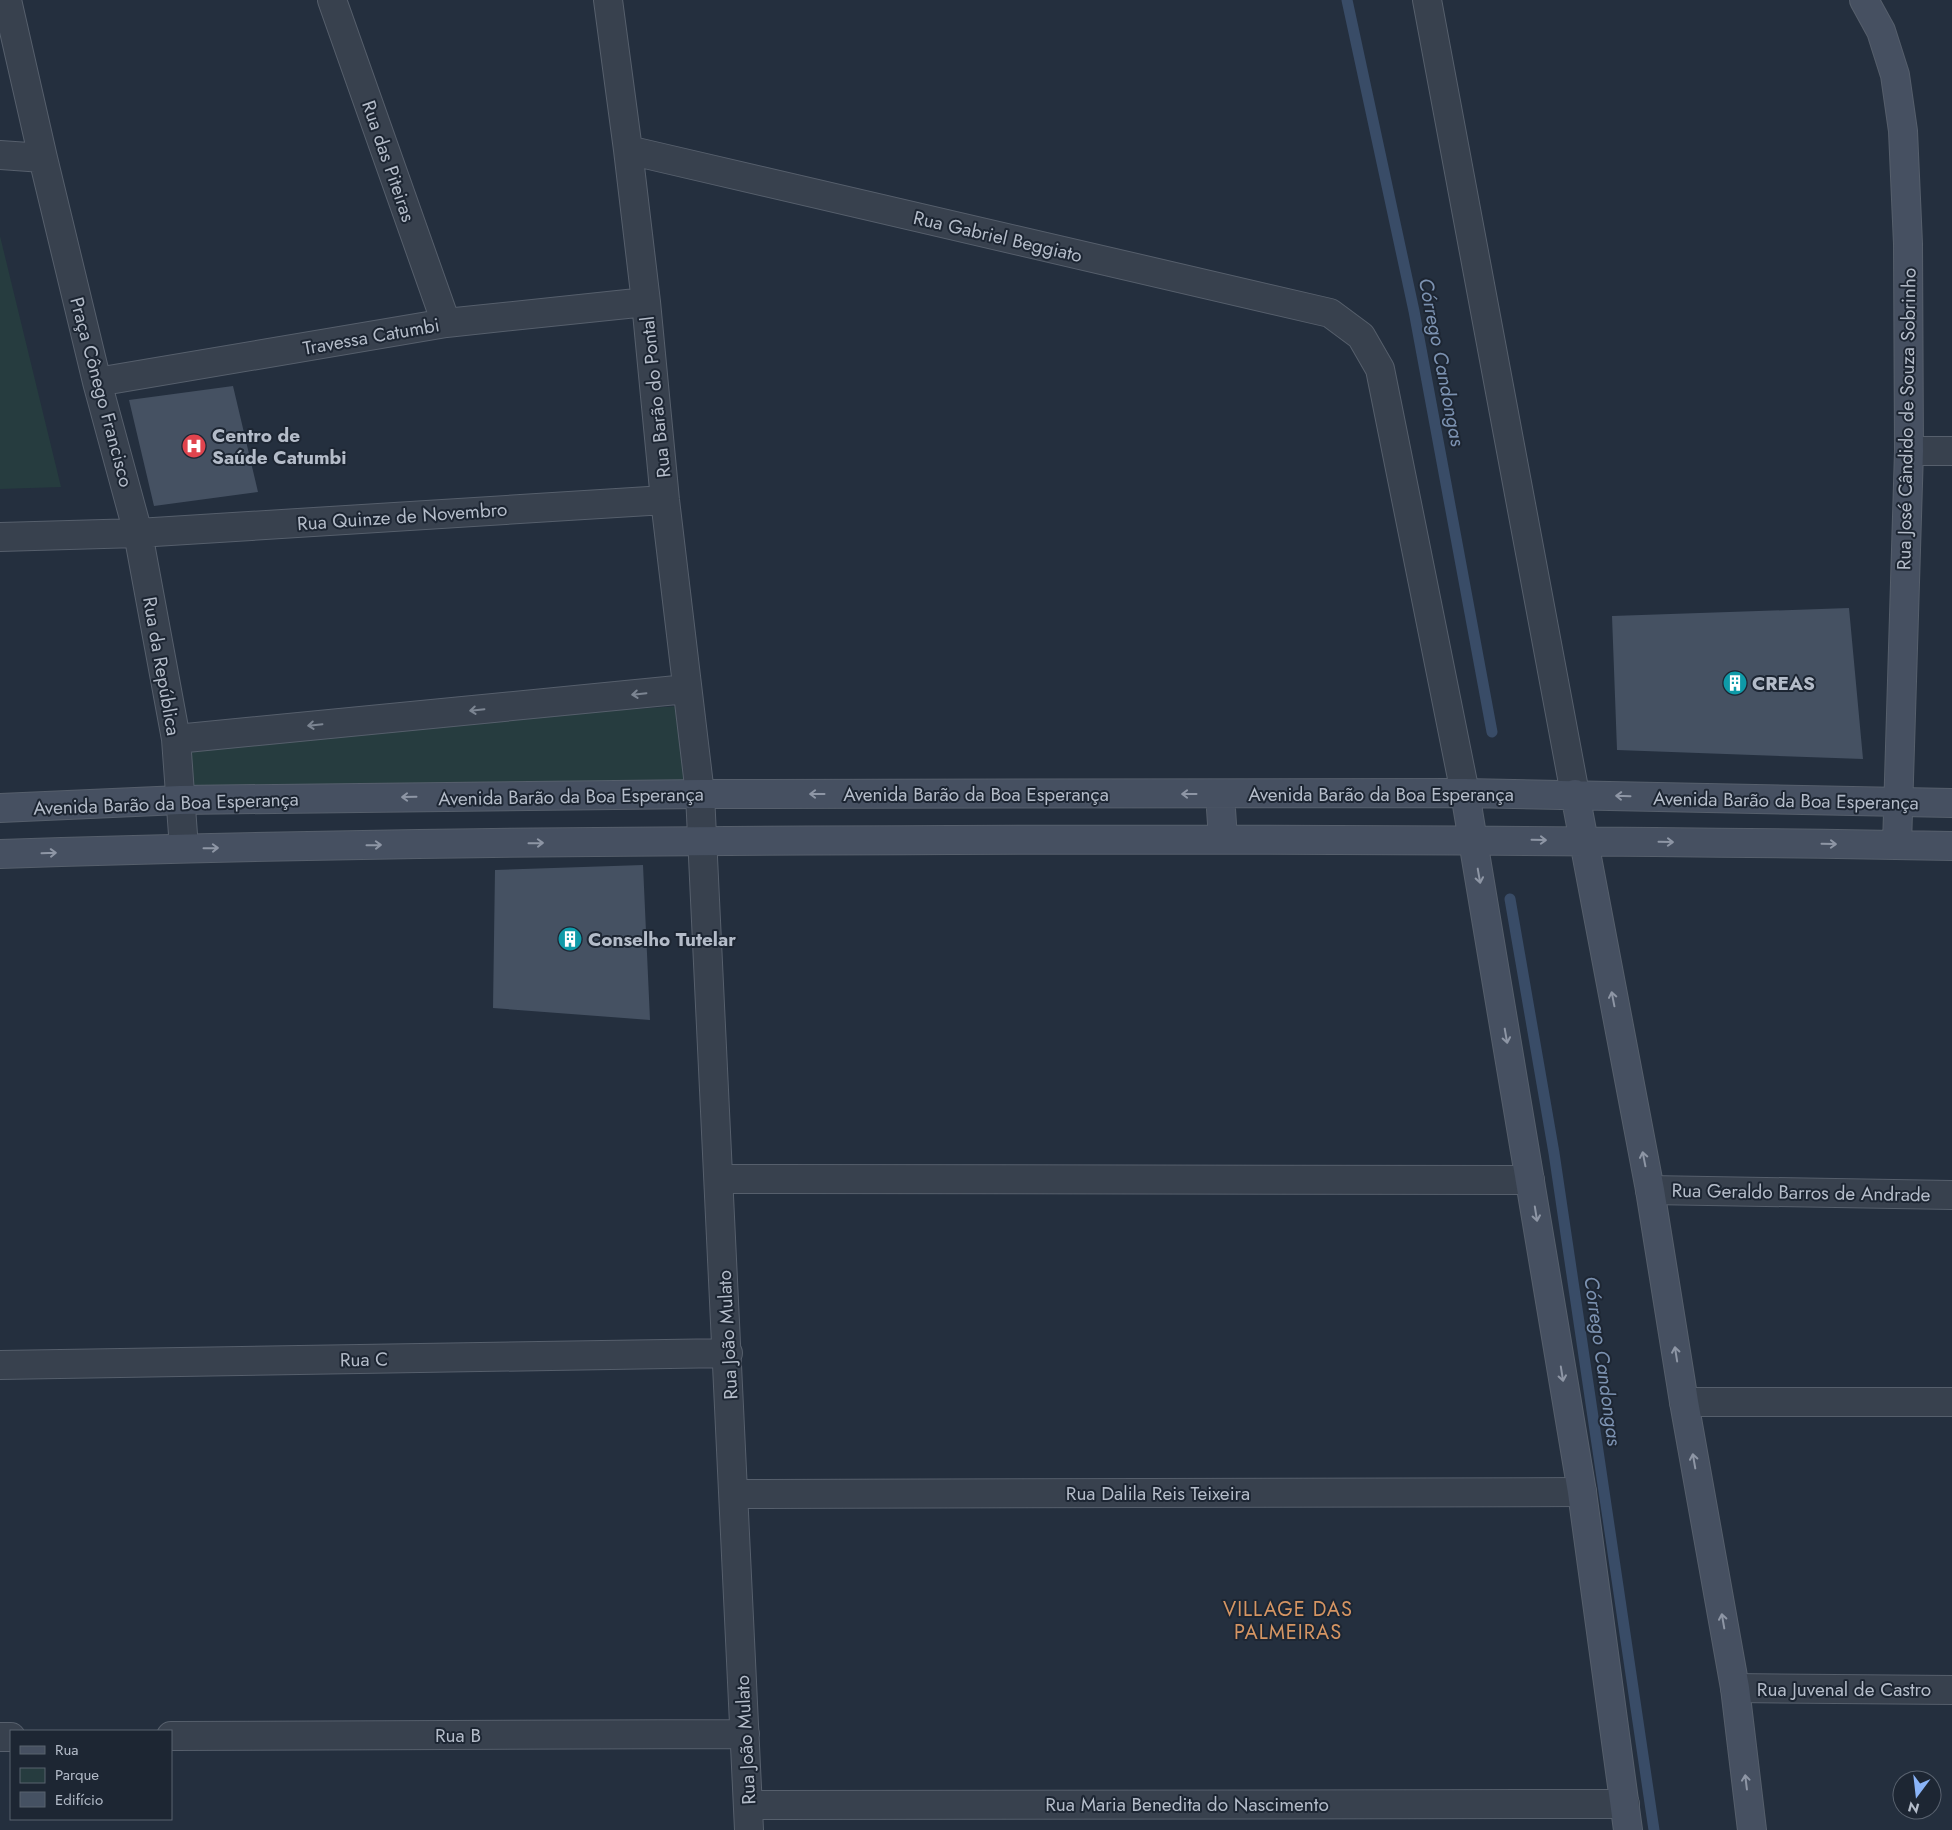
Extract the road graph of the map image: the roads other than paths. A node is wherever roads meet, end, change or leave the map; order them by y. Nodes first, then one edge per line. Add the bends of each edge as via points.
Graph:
1 (7, 0) edge
2 (332, 0) edge
3 (608, 0) edge
4 (1427, 0) edge
5 (1864, 0) edge
6 (628, 150) junction
7 (0, 155) edge
8 (43, 158) junction
9 (646, 302) junction
10 (446, 323) junction
11 (98, 382) junction
12 (1909, 451) junction
13 (1952, 451) edge
14 (665, 500) junction
15 (138, 533) junction
16 (0, 537) edge
17 (687, 689) junction
18 (176, 739) junction
19 (1465, 793) junction
20 (700, 794) junction
21 (1220, 794) junction
22 (1575, 794) junction
23 (180, 800) junction
24 (1897, 803) junction
25 (1952, 803) edge
26 (0, 808) edge
27 (1223, 839) junction
28 (1472, 839) junction
29 (702, 841) junction
30 (1582, 841) junction
31 (1896, 845) junction
32 (1952, 846) edge
33 (184, 848) junction
34 (0, 854) edge
35 (720, 1179) junction
36 (1530, 1180) junction
37 (1650, 1190) junction
38 (1952, 1194) edge
39 (728, 1353) junction
40 (0, 1365) edge
41 (1684, 1402) junction
42 (1952, 1402) edge
43 (1582, 1492) junction
44 (734, 1494) junction
45 (1735, 1688) junction
46 (1952, 1690) edge
47 (745, 1734) junction
48 (172, 1736) edge
49 (749, 1817) edge
50 (1627, 1817) edge
51 (1752, 1830) edge

1 - 8 street
2 - 10 street, Rua das Piteiras
3 - 6 street, Rua Barão do Pontal
4 - 22 street
5 - 12 main road, Rua José Cândido de Souza Sobrinho via 1882,31 1895,75 1903,131 1908,244
6 - 9 street, Rua Barão do Pontal
6 - 19 street, Rua Gabriel Beggiato via 1330,313 1361,336 1380,369
7 - 8 street
8 - 11 street, Praça Cônego Francisco
9 - 10 street, Travessa Catumbi
9 - 14 street, Rua Barão do Pontal
10 - 11 street, Travessa Catumbi
11 - 15 street, Praça Cônego Francisco
12 - 13 street
12 - 24 main road, Rua José Cândido de Souza Sobrinho
14 - 15 street, Rua Quinze de Novembro
14 - 17 street, Rua Barão do Pontal
15 - 16 street
15 - 18 street, Rua da República
17 -> 18 street
17 - 20 street, Rua Barão do Pontal
18 - 23 street, Rua da República
19 - 21 main road, Avenida Barão da Boa Esperança
19 - 22 main road, Avenida Barão da Boa Esperança
19 - 28 main road
21 -> 20 main road, Avenida Barão da Boa Esperança
20 -> 23 main road, Avenida Barão da Boa Esperança
20 - 29 street, Rua Barão do Pontal
21 - 27 main road
24 -> 22 main road, Avenida Barão da Boa Esperança
22 - 30 main road
23 - 26 main road, Avenida Barão da Boa Esperança
23 - 33 street, Rua da República
24 - 25 main road, Avenida Barão da Boa Esperança
24 - 31 main road, Rua José Cândido de Souza Sobrinho
27 - 28 main road
27 - 29 main road
28 -> 30 main road
28 -> 36 main road
33 -> 29 main road
29 - 35 street, Rua João Mulato
30 -> 31 main road
37 -> 30 main road
31 - 32 main road
34 -> 33 main road
35 - 36 street
35 - 39 street, Rua João Mulato
36 -> 43 main road
37 - 38 street, Rua Geraldo Barros de Andrade
41 -> 37 main road
39 - 40 street, Rua C
39 - 44 street, Rua João Mulato
41 - 42 street
45 -> 41 main road
43 - 44 street, Rua Dalila Reis Teixeira
43 - 50 main road
44 - 47 street, Rua João Mulato
45 - 46 street, Rua Juvenal de Castro
51 -> 45 main road
47 - 48 street, Rua B
47 - 49 street, Rua João Mulato
49 - 50 street, Rua Maria Benedita do Nascimento

